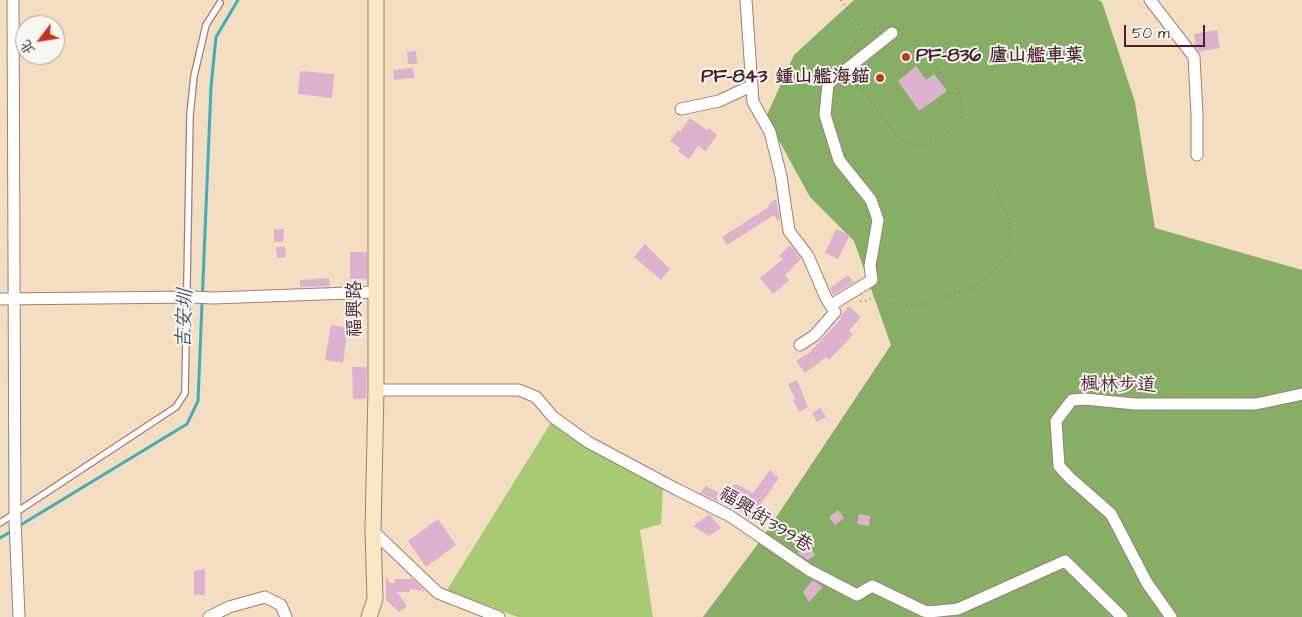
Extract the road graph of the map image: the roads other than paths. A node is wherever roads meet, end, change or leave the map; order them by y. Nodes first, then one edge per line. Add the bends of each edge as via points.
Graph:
1 (13, 0) edge
2 (376, 0) edge
3 (746, 0) edge
4 (1150, 0) edge
5 (220, 3) dead end
6 (887, 30) road end
7 (751, 86) junction
8 (681, 109) dead end
9 (1197, 155) dead end
10 (376, 292) junction
11 (190, 297) junction
12 (0, 299) edge
13 (15, 299) junction
14 (830, 304) junction
15 (800, 345) dead end
16 (376, 390) junction
17 (1302, 394) edge
18 (15, 517) junction
19 (0, 523) edge
20 (372, 531) junction
21 (19, 617) edge
22 (208, 617) edge
23 (286, 617) edge
24 (369, 617) edge
25 (499, 617) edge
26 (1122, 617) edge
27 (1171, 617) edge

1 - 13 street
2 - 10 street, 福興路
3 - 7 street
4 - 9 street via 1194,57
5 - 11 lane via 206,25 194,76 190,115
6 - 14 street via 828,84 825,115 839,160 871,200 878,220 870,266 872,280
7 - 8 street via 719,101
7 - 14 street via 752,102 770,132 789,231 808,256
10 - 11 street
10 - 16 street, 福興路
11 - 13 street
11 - 18 lane via 185,392 176,407
12 - 13 street
13 - 18 street
14 - 15 street via 835,312 815,335
16 - 20 street, 福興路
16 - 26 street, 福興街399巷 via 519,390 529,393 553,417 588,442 730,516 809,570 856,595 872,586 924,611 958,609 1065,561
17 - 27 street, 楓林步道 via 1256,404 1135,404 1072,400 1056,421 1060,466 1111,514 1147,583
18 - 19 lane
18 - 21 street
20 - 24 street, 福興路 via 375,599
20 - 25 street via 438,593
22 - 23 street via 265,597 282,605

